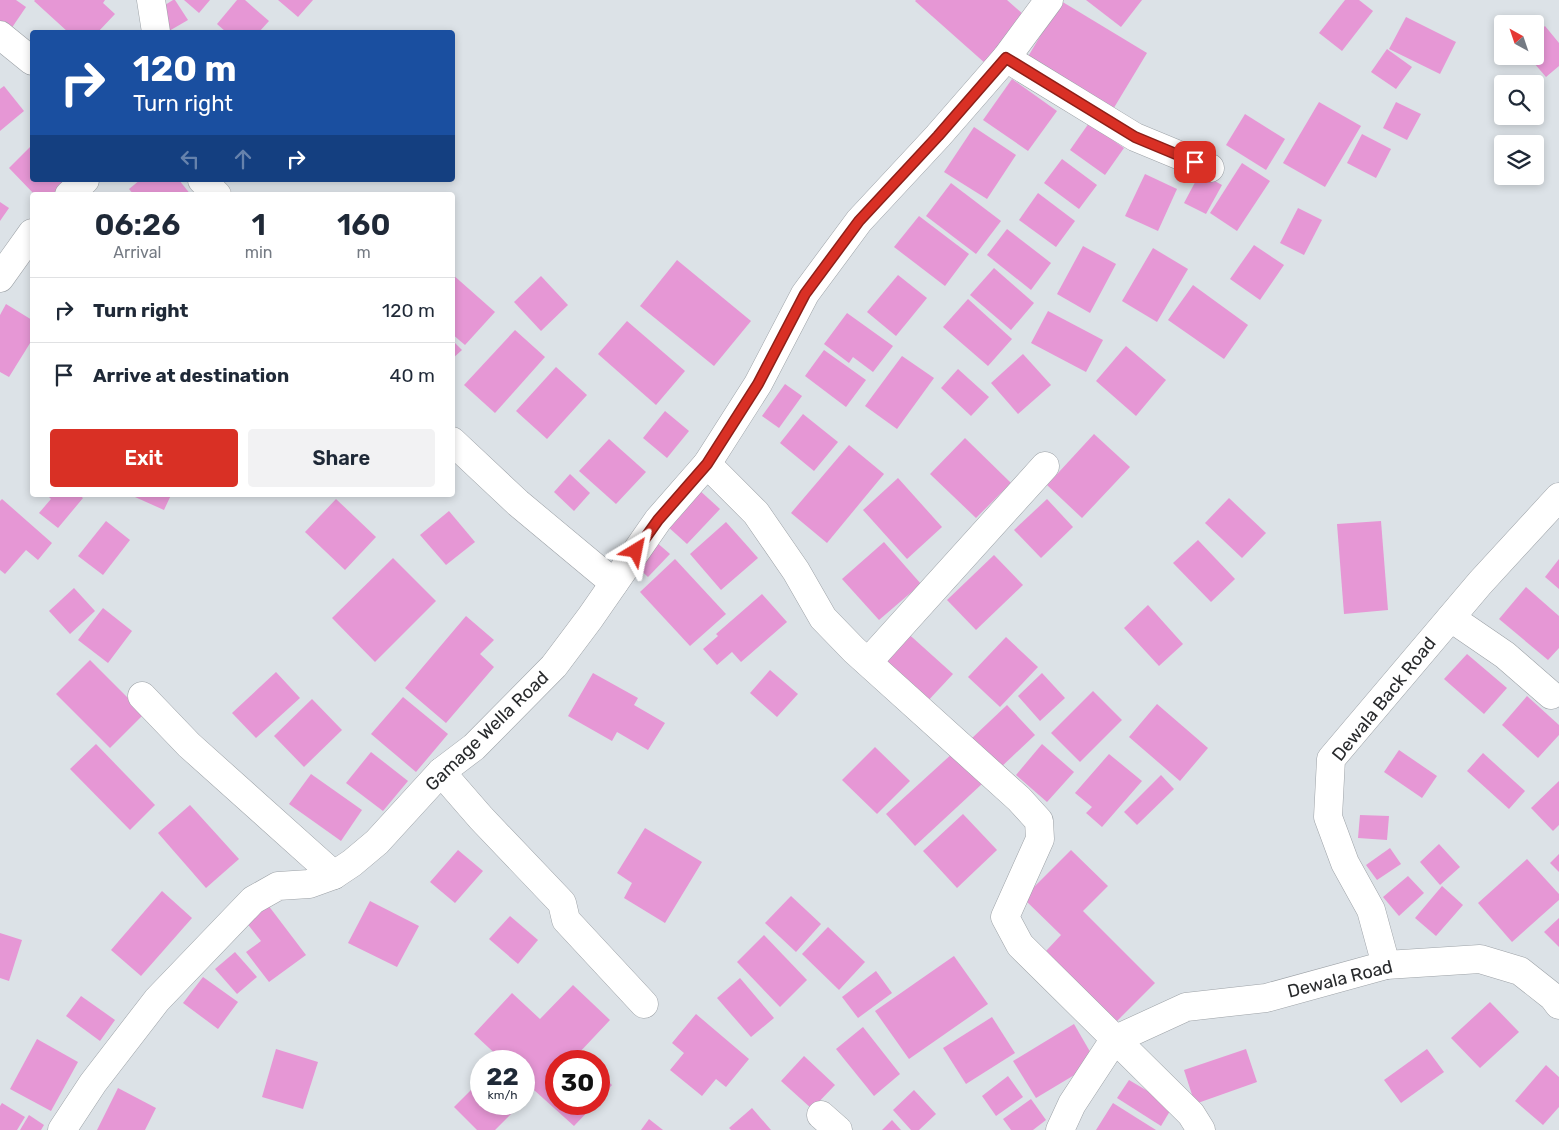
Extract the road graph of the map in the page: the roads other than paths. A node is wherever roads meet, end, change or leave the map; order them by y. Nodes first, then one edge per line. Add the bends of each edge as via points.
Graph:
1 (151, 0) edge
2 (1049, 0) edge
3 (156, 30) edge
4 (0, 35) edge
5 (1006, 58) junction
6 (30, 59) edge
7 (1210, 168) dead end
8 (83, 182) edge
9 (204, 182) edge
10 (72, 192) edge
11 (214, 192) edge
12 (30, 235) edge
13 (0, 278) edge
14 (455, 444) edge
15 (707, 464) junction
16 (1044, 466) dead end
17 (1559, 497) edge
18 (614, 583) junction
19 (1450, 618) junction
20 (868, 662) junction
21 (1551, 695) dead end
22 (142, 696) dead end
23 (441, 772) junction
24 (334, 875) junction
25 (1386, 965) junction
26 (1557, 998) edge
27 (644, 1004) dead end
28 (1114, 1040) junction
29 (62, 1130) edge
30 (1060, 1130) edge
31 (1201, 1130) edge

1 - 3 street
2 - 5 street, Gamage Wella Road
4 - 6 street
5 - 7 street via 1135,137
5 - 15 street, Gamage Wella Road via 859,221 805,294 758,384
8 - 10 street
9 - 11 street
12 - 13 street
14 - 18 street via 518,503
15 - 18 street, Gamage Wella Road via 658,520
15 - 20 street via 756,513 796,570 823,618
16 - 20 street
17 - 19 street, Dewala Back Road
18 - 23 street, Gamage Wella Road via 554,666 474,747
19 - 21 street via 1505,655
19 - 25 street, Dewala Back Road via 1330,759 1328,817 1345,863 1371,910
20 - 28 street via 1039,820 1040,839 1005,916 1020,945
22 - 24 street via 189,745
23 - 24 street, Gamage Wella Road via 377,842
23 - 27 street via 562,903 566,920
24 - 29 street, Gamage Wella Road via 308,884 278,886 253,900 157,1000 93,1083
25 - 26 street, Dewala Road via 1480,959 1520,971
25 - 28 street, Dewala Road via 1266,998 1186,1007
28 - 30 street via 1072,1104
28 - 31 street via 1191,1114

